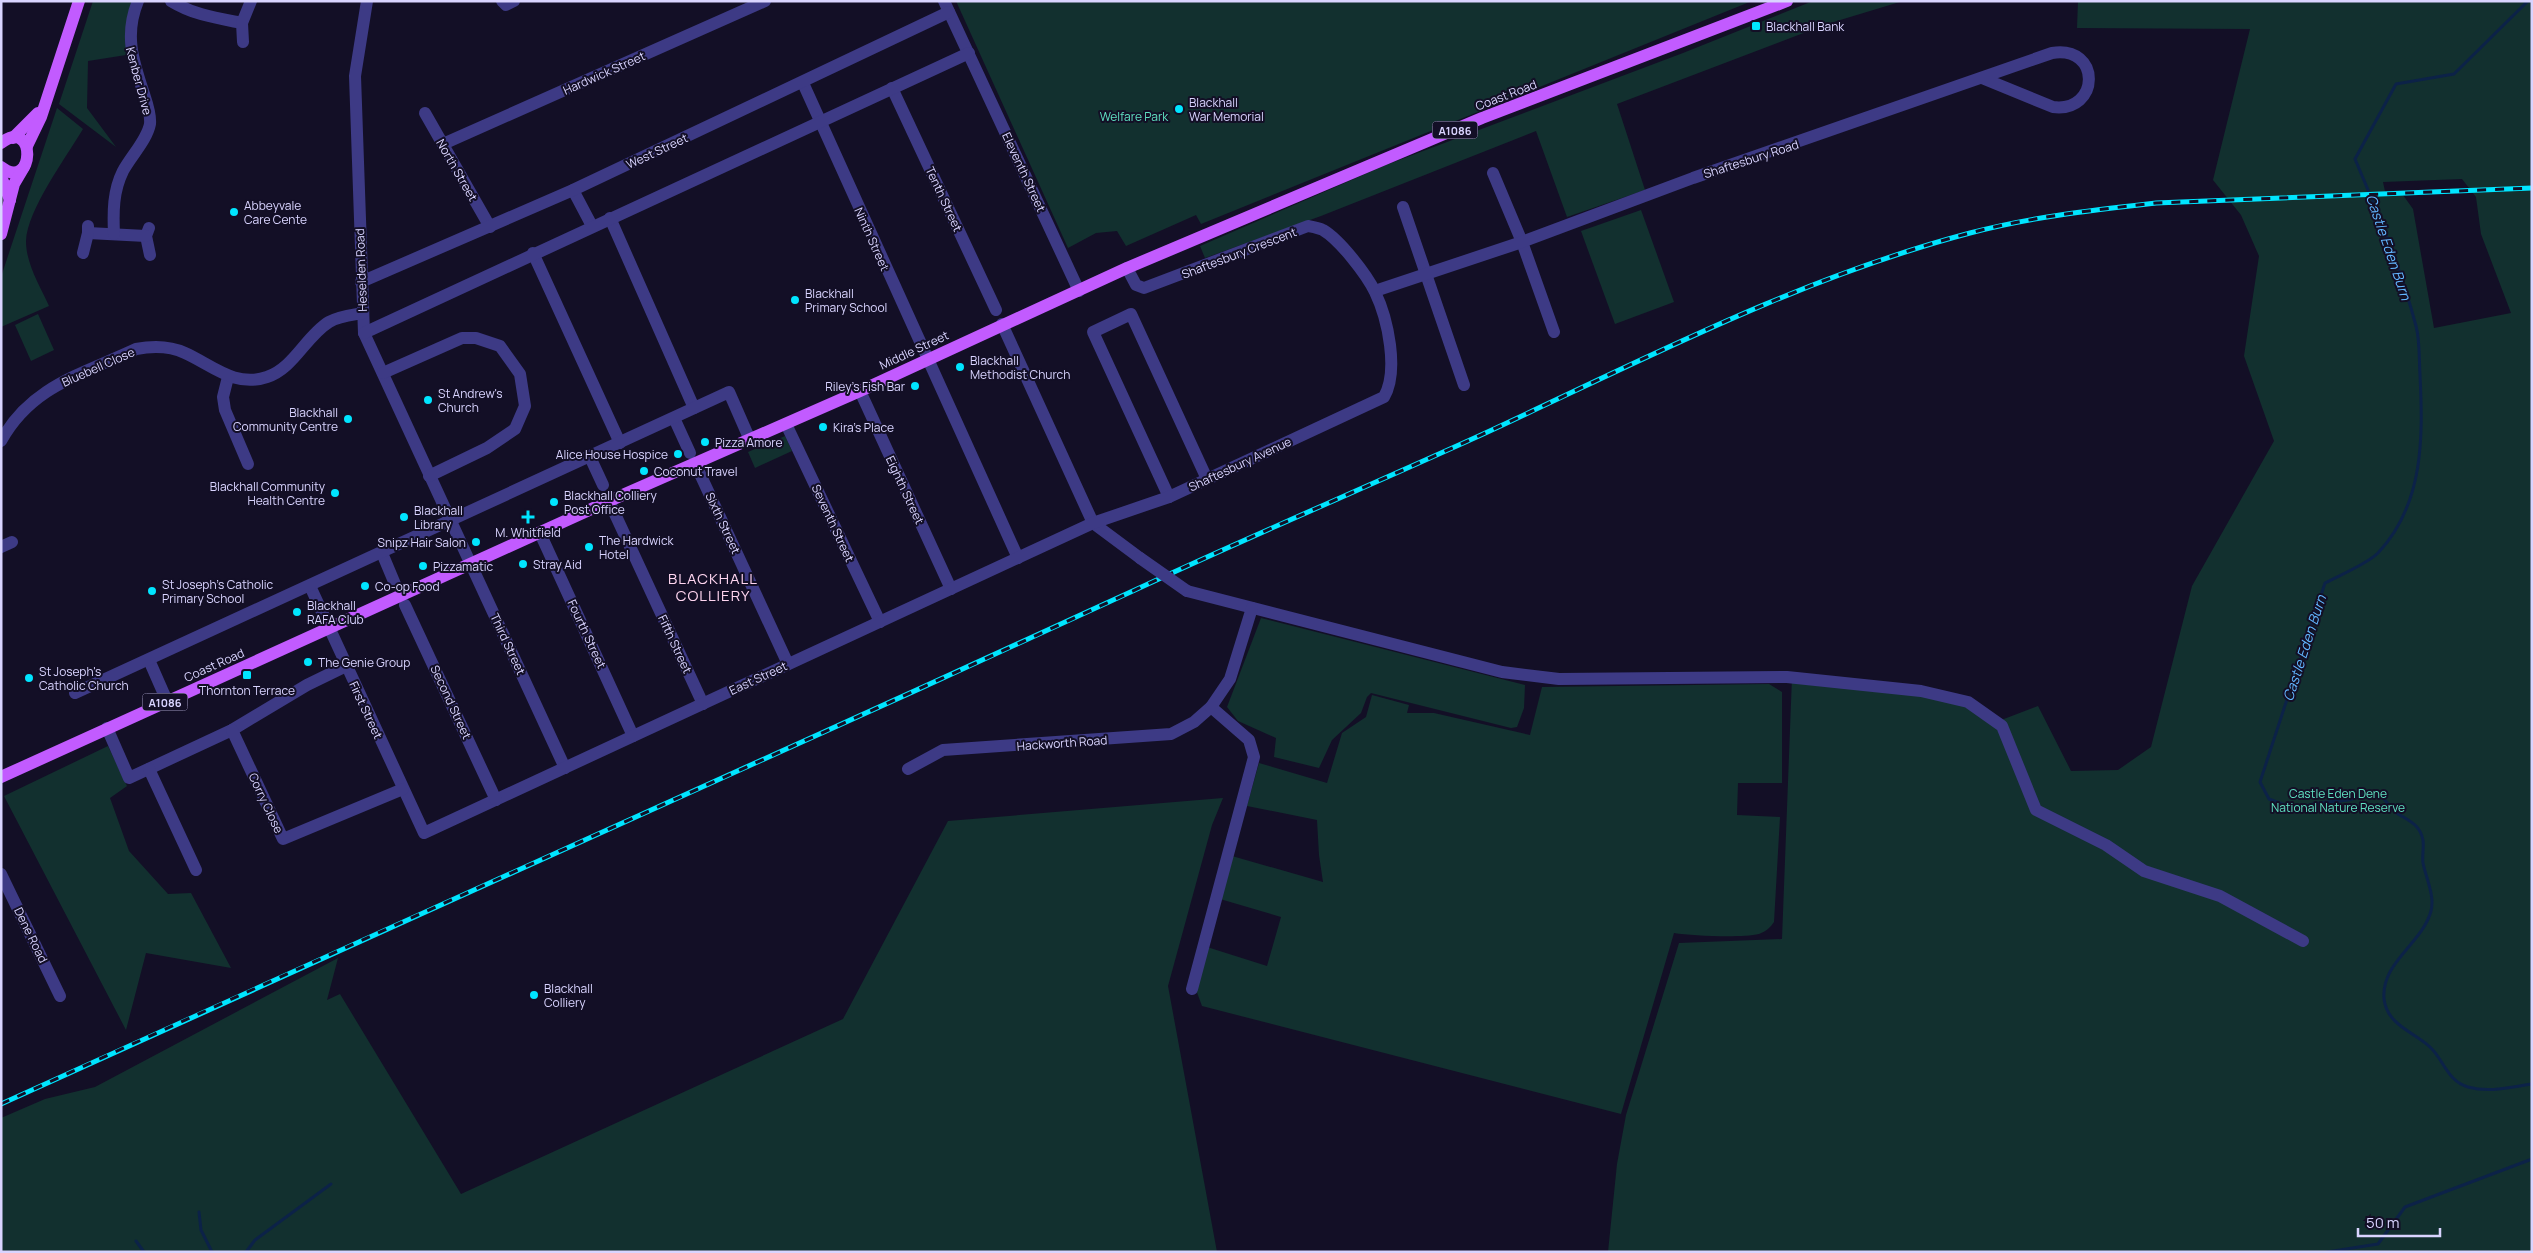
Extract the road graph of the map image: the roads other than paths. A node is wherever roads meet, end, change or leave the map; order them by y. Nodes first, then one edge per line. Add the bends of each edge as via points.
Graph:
1 (79, 1) edge
2 (138, 1) edge
3 (172, 1) edge
4 (251, 1) edge
5 (367, 1) edge
6 (502, 1) edge
7 (514, 1) edge
8 (765, 1) edge
9 (1787, 1) edge
10 (946, 7) edge
11 (242, 22) junction
12 (243, 42) dead end
13 (969, 53) junction
14 (1982, 78) junction
15 (803, 83) junction
16 (892, 88) junction
17 (45, 106) junction
18 (425, 113) dead end
19 (820, 122) junction
20 (4, 141) edge
21 (443, 144) junction
22 (27, 146) junction
23 (1, 167) edge
24 (24, 167) junction
25 (1492, 173) dead end
26 (1, 176) edge
27 (573, 190) junction
28 (11, 202) junction
29 (1403, 207) dead end
30 (610, 218) junction
31 (592, 226) junction
32 (490, 227) junction
33 (1, 234) edge
34 (114, 234) junction
35 (1522, 242) junction
36 (82, 252) dead end
37 (533, 253) junction
38 (150, 255) dead end
39 (1127, 268) junction
40 (1426, 274) junction
41 (361, 282) junction
42 (1079, 291) junction
43 (1375, 291) junction
44 (996, 310) dead end
45 (363, 313) junction
46 (1002, 324) junction
47 (1554, 332) dead end
48 (364, 333) junction
49 (927, 360) junction
50 (382, 373) junction
51 (228, 377) junction
52 (1464, 385) dead end
53 (860, 391) junction
54 (1384, 397) joint
55 (694, 408) junction
56 (674, 418) junction
57 (786, 424) junction
58 (750, 440) junction
59 (1, 441) edge
60 (620, 443) junction
61 (590, 457) junction
62 (693, 458) junction
63 (248, 464) dead end
64 (429, 476) junction
65 (1207, 479) junction
66 (603, 485) dead end
67 (1169, 497) junction
68 (609, 501) junction
69 (451, 521) junction
70 (1093, 523) junction
71 (540, 533) junction
72 (382, 553) junction
73 (1018, 558) junction
74 (471, 564) junction
75 (395, 584) dead end
76 (310, 586) junction
77 (951, 589) junction
78 (405, 605) dead end
79 (1252, 608) junction
80 (880, 622) junction
81 (329, 629) junction
82 (149, 660) junction
83 (788, 664) junction
84 (346, 666) junction
85 (75, 693) dead end
86 (167, 702) junction
87 (703, 704) junction
88 (1211, 707) junction
89 (107, 728) junction
90 (232, 730) junction
91 (633, 736) junction
92 (565, 768) junction
93 (149, 769) junction
94 (908, 769) dead end
95 (1, 777) edge
96 (403, 788) junction
97 (496, 800) junction
98 (424, 833) joint
99 (196, 870) dead end
100 (1, 874) edge
101 (4, 889) edge
102 (2303, 941) dead end
103 (1192, 989) dead end
104 (60, 996) dead end

1 - 17 main road
2 - 34 street, Kenber Drive via 129,43 150,116 148,132 116,188
3 - 11 street via 205,16
4 - 11 street
5 - 41 street, Heselden Road via 355,76
6 - 7 street via 506,5
8 - 21 street, Hardwick Street
9 - 39 main road, Coast Road / A1086 via 1482,118
10 - 13 street, Eleventh Street
10 - 15 street, West Street
11 - 12 street
13 - 16 street
13 - 42 street, Eleventh Street
14 - 14 street, Shaftesbury Road via 2060,52 2069,52 2082,60 2089,77 2081,99 2073,106 2062,108
14 - 35 street, Shaftesbury Road via 1693,178
15 - 19 street, Ninth Street
15 - 27 street, West Street
16 - 19 street
16 - 44 street, Tenth Street
17 - 20 main road
17 - 22 main road
18 - 21 street, North Street
19 - 30 street
19 - 49 street, Ninth Street
20 - 22 main road via 18,139
21 - 32 street, North Street
22 - 24 main road via 29,157
23 - 24 main road via 15,171
24 - 28 main road via 14,184
25 - 35 street
26 - 28 main road
27 - 31 street
27 - 32 street, West Street
28 - 33 main road
29 - 40 street
30 - 31 street
30 - 55 street
31 - 37 street
32 - 41 street, West Street
34 - 36 street via 88,229
34 - 38 street via 148,232
35 - 40 street, Shaftesbury Road
35 - 47 street
37 - 48 street
37 - 60 street
39 - 42 main road, Middle Street / A1086
39 - 43 street, Shaftesbury Crescent via 1136,285 1144,288 1154,286 1308,226 1323,230 1349,255
40 - 43 street, Shaftesbury Road
40 - 52 street
41 - 45 street, Heselden Road
42 - 46 main road, Middle Street / A1086
43 - 54 street, Shaftesbury Crescent via 1391,358 1390,385
45 - 48 street, Heselden Road
45 - 51 street, Bluebell Close via 330,322 285,367 266,378 244,380
46 - 49 main road, Middle Street / A1086
46 - 70 street
48 - 50 street, Heselden Road
49 - 53 main road, Middle Street / A1086
49 - 73 street, Ninth Street
50 - 64 street, Heselden Road
50 - 64 street via 462,338 469,338 500,346 520,374 525,406 515,430 487,448
51 - 59 street, Bluebell Close via 171,348 136,349 44,391 26,406
51 - 63 street via 225,410
53 - 57 main road, Middle Street / A1086
53 - 77 street, Eighth Street
54 - 65 street, Shaftesbury Avenue
55 - 56 street
55 - 58 street via 729,392
56 - 60 street
56 - 62 street, Sixth Street
57 - 58 main road, Middle Street / A1086
57 - 80 street, Seventh Street
58 - 62 main road, Middle Street / A1086
60 - 61 street
61 - 66 street
61 - 69 street
62 - 68 main road, Middle Street / A1086
62 - 83 street, Sixth Street
64 - 69 street, Heselden Road
65 - 67 street, Shaftesbury Avenue
65 - 67 street via 1131,314 1093,332
67 - 70 street, Shaftesbury Avenue
68 - 71 main road, Middle Street / A1086
68 - 87 street, Fifth Street
69 - 72 street
69 - 74 street, Third Street
70 - 73 street, East Street
70 - 79 street, bridge via 1187,591
71 - 74 main road, Middle Street / A1086
71 - 91 street, Fourth Street
72 - 75 street
72 - 76 street
73 - 77 street, East Street
74 - 81 main road, Middle Street / A1086
74 - 92 street, Third Street
76 - 81 street, First Street
76 - 82 street
77 - 80 street, East Street
78 - 97 street, Second Street
79 - 88 street, Hackworth Road via 1230,679
79 - 102 street via 1502,672 1535,677 1787,677 1921,691 1968,702 2002,726 2036,810 2106,844 2144,871 2220,896
80 - 83 street, East Street
81 - 84 street, First Street
81 - 86 main road, Coast Road / A1086
82 - 85 street
82 - 86 street
83 - 87 street, East Street
84 - 90 street
84 - 96 street, First Street
86 - 89 main road, Coast Road / A1086
87 - 91 street, East Street
88 - 94 street, Hackworth Road via 1194,722 1171,734 943,750
88 - 103 street via 1250,740 1254,757
89 - 93 street via 130,778
89 - 95 main road, Coast Road / A1086
90 - 93 street
90 - 96 street, Corry Close via 283,839
91 - 92 street, East Street
92 - 97 street, East Street
93 - 99 street
96 - 98 street, First Street
97 - 98 street, East Street
100 - 101 street, Dene Road
101 - 104 street, Dene Road

